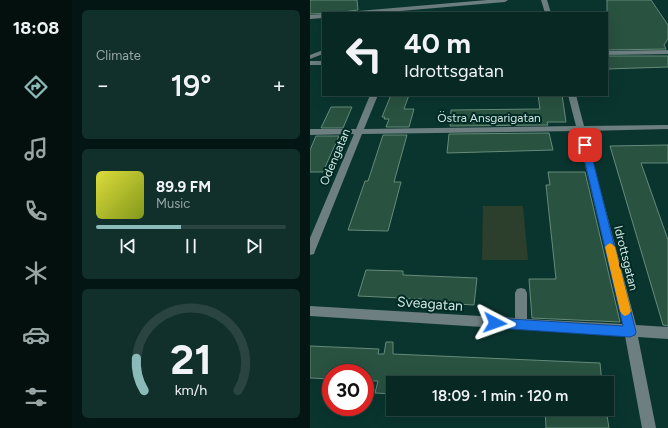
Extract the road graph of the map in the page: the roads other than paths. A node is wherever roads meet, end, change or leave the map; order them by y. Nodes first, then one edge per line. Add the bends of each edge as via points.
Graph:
1 (505, 0) edge
2 (544, 0) edge
3 (369, 12) edge
4 (548, 12) edge
5 (322, 16) edge
6 (310, 17) edge
7 (322, 52) edge
8 (668, 52) edge
9 (608, 53) edge
10 (310, 57) edge
11 (310, 63) edge
12 (322, 63) edge
13 (374, 96) edge
14 (572, 96) edge
15 (668, 127) edge
16 (581, 129) junction
17 (359, 131) junction
18 (310, 132) edge
19 (310, 250) edge
20 (521, 293) dead end
21 (310, 311) edge
22 (521, 325) junction
23 (630, 332) junction
24 (668, 333) edge
25 (649, 428) edge

1 - 3 street
2 - 4 street
5 - 6 street
7 - 10 street
8 - 9 street
11 - 12 street
13 - 17 street, Odengatan
14 - 16 street, Idrottsgatan
15 - 16 street, Östra Ansgarigatan
16 - 17 street, Östra Ansgarigatan
16 - 23 street, Idrottsgatan
17 - 18 street, Östra Ansgarigatan
17 - 19 street, Odengatan
20 - 22 street
21 - 22 street, Sveagatan
22 - 23 street, Sveagatan
23 - 24 street, Sveagatan
23 - 25 street, Idrottsgatan

